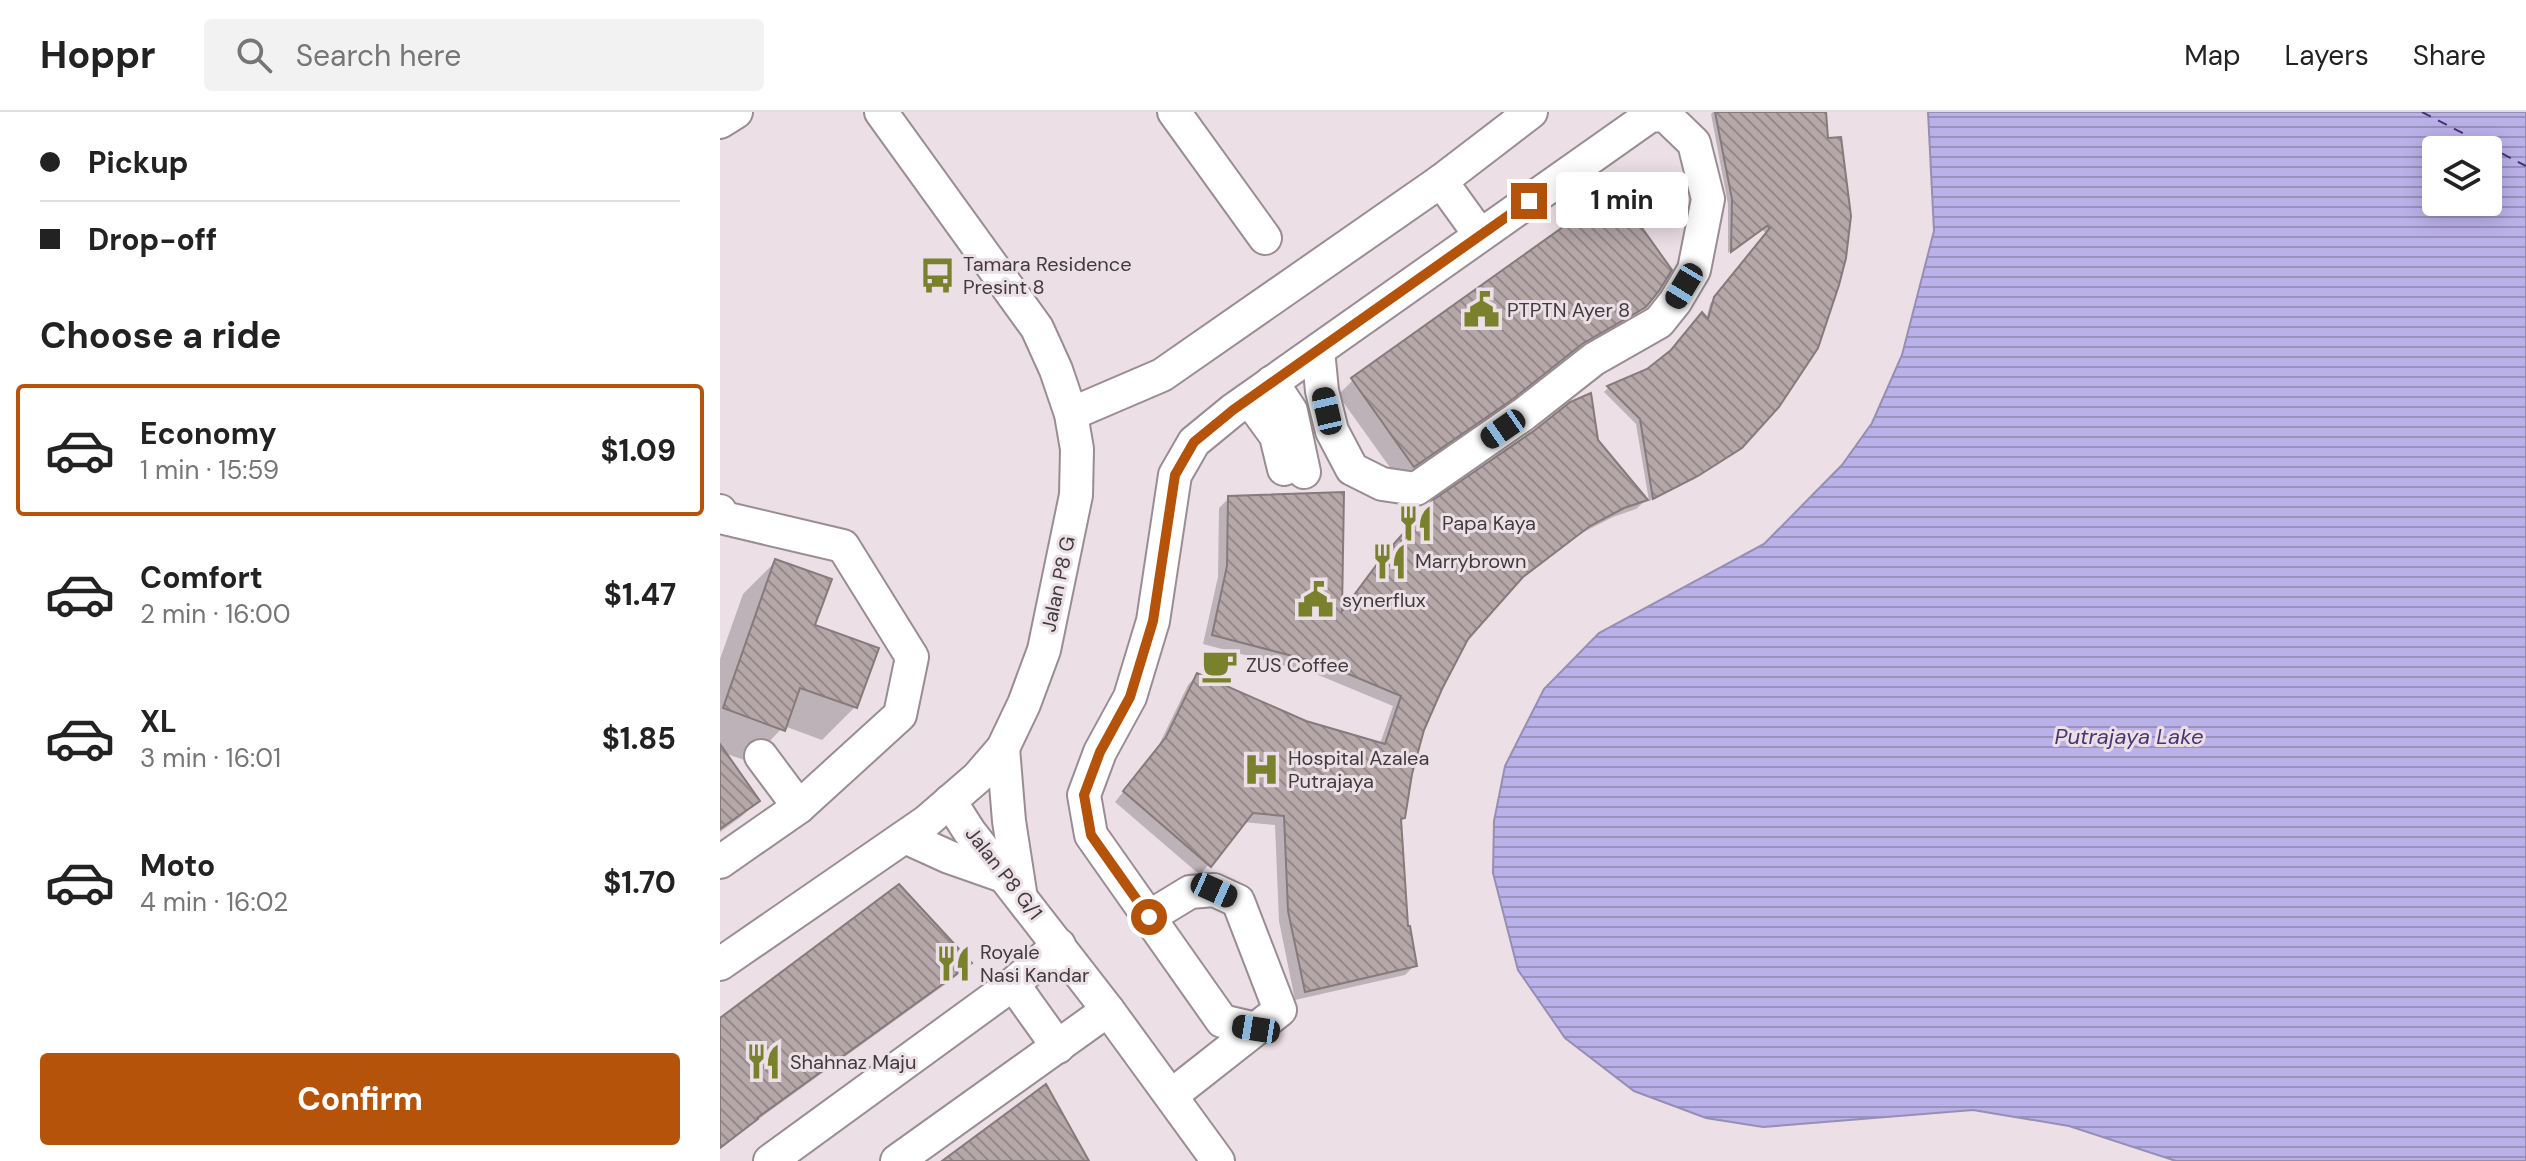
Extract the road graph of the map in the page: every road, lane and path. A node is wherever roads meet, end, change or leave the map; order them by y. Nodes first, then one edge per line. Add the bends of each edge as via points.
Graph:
1 (736, 112) edge
2 (881, 112) edge
3 (1174, 112) edge
4 (1531, 112) edge
5 (720, 122) edge
6 (1441, 181) junction
7 (1480, 235) junction
8 (1265, 238) dead end
9 (1318, 350) junction
10 (1260, 391) junction
11 (1071, 414) junction
12 (1295, 476) dead end
13 (721, 517) edge
14 (1003, 748) junction
15 (761, 756) dead end
16 (950, 801) junction
17 (799, 807) junction
18 (905, 837) junction
19 (720, 862) edge
20 (1013, 886) junction
21 (1149, 917) junction
22 (1059, 945) junction
23 (720, 964) edge
24 (1013, 984) junction
25 (1108, 1010) junction
26 (1222, 1021) junction
27 (1256, 1029) junction
28 (1058, 1047) junction
29 (1209, 1067) junction
30 (1172, 1095) junction
31 (770, 1161) edge
32 (897, 1161) edge
33 (1218, 1161) edge

1 - 5 street
2 - 11 street, Jalan P8 G via 1037,328
3 - 8 street
4 - 6 street
6 - 7 street
6 - 11 street via 1162,375
7 - 9 street
7 - 9 street via 1651,115 1666,116 1694,143 1708,199 1694,270 1659,322 1594,359 1416,489 1382,484 1352,469 1332,431
9 - 10 street
10 - 12 street via 1291,411
10 - 21 street via 1194,442 1175,475 1153,621 1130,697 1084,795 1091,835
11 - 14 street, Jalan P8 G via 1076,495 1066,549 1044,650
13 - 17 street via 843,546 912,657 900,715
14 - 16 street, Jalan P8 G
14 - 20 street
15 - 17 street
16 - 18 street, Jalan P8 G
16 - 20 street, Jalan P8 G/1
17 - 19 street
18 - 20 street
18 - 23 street, Jalan P8 G
20 - 22 street, Jalan P8 G/1
21 - 26 street
21 - 27 street via 1190,892 1214,890 1238,901 1280,1010
22 - 24 street
22 - 25 street, Jalan P8 G/1
24 - 28 street
24 - 31 street
25 - 28 street
25 - 30 street, Jalan P8 G/1
26 - 27 street
26 - 29 street
27 - 29 street
28 - 32 street
29 - 30 street
30 - 33 street, Jalan P8 G/1

